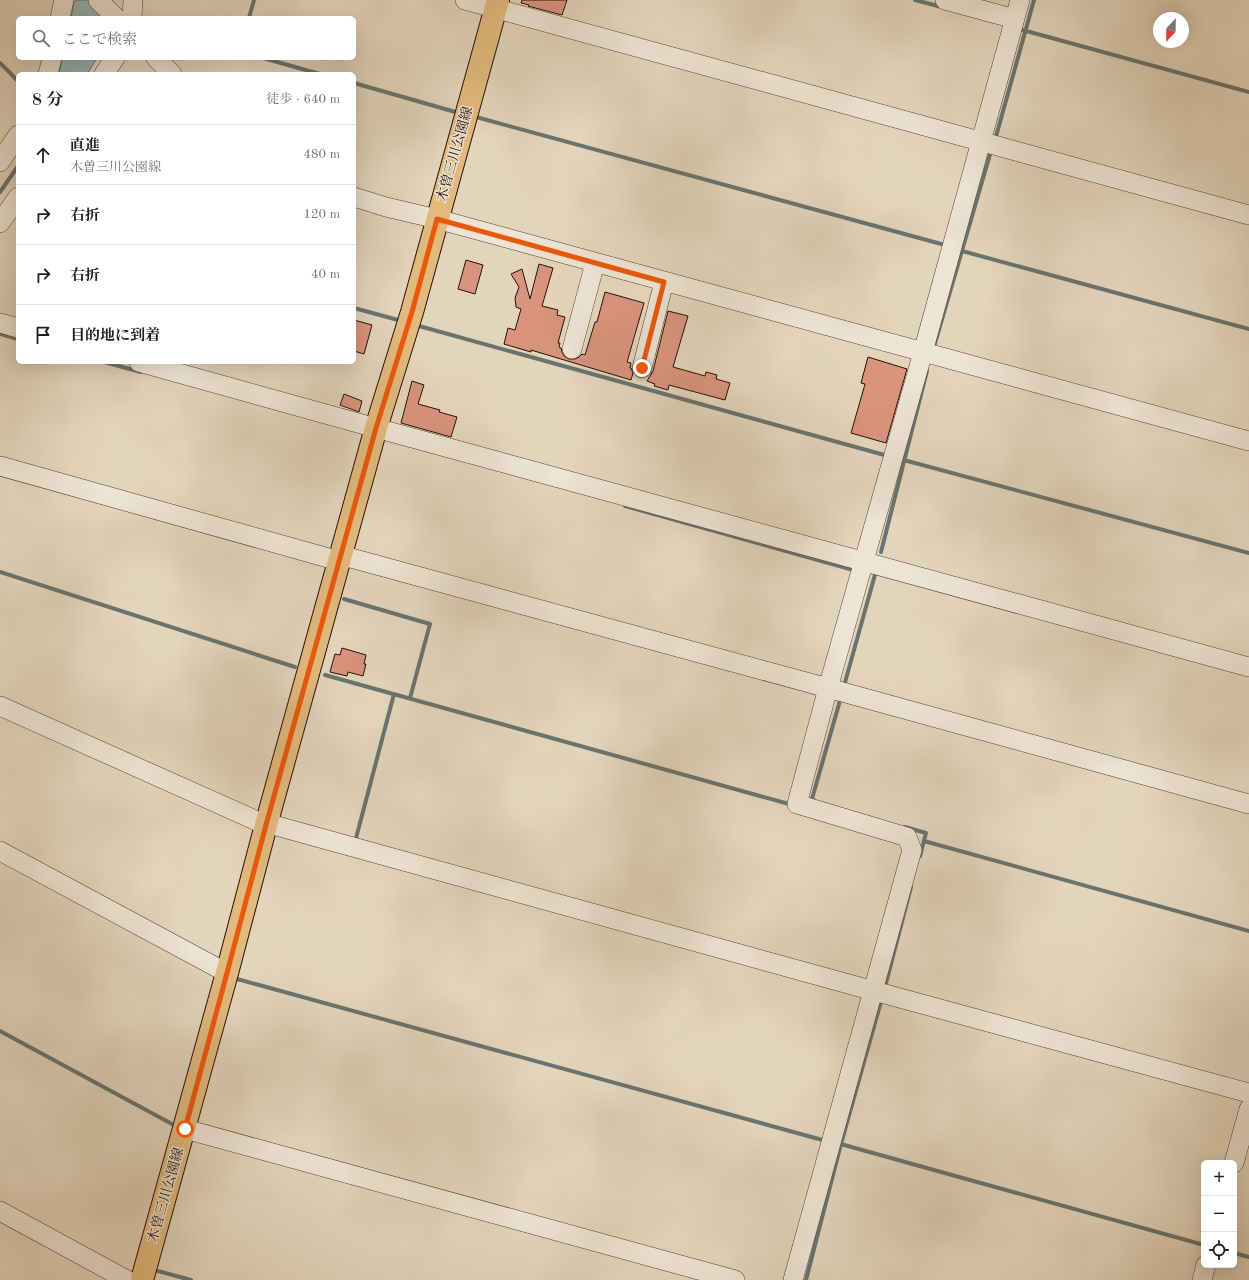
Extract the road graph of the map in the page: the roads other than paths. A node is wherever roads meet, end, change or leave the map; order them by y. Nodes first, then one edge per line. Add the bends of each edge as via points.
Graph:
1 (64, 0) edge
2 (133, 0) edge
3 (465, 0) edge
4 (945, 0) edge
5 (1020, 0) edge
6 (497, 4) edge
7 (60, 16) edge
8 (132, 16) edge
9 (1015, 19) junction
10 (52, 60) edge
11 (114, 60) edge
12 (158, 60) edge
13 (48, 72) edge
14 (105, 72) edge
15 (170, 72) edge
16 (16, 137) edge
17 (981, 141) junction
18 (2, 154) edge
19 (356, 198) edge
20 (16, 200) edge
21 (1249, 215) edge
22 (437, 219) junction
23 (0, 223) edge
24 (595, 263) junction
25 (664, 282) junction
26 (0, 323) edge
27 (16, 327) edge
28 (572, 349) dead end
29 (923, 352) junction
30 (146, 364) edge
31 (642, 368) dead end
32 (376, 428) junction
33 (1249, 441) edge
34 (0, 466) edge
35 (340, 558) junction
36 (863, 562) junction
37 (1249, 667) edge
38 (828, 688) junction
39 (0, 706) edge
40 (1249, 804) edge
41 (266, 824) junction
42 (0, 851) edge
43 (227, 973) junction
44 (874, 991) junction
45 (1249, 1093) edge
46 (1249, 1109) edge
47 (185, 1129) junction
48 (1235, 1160) edge
49 (0, 1211) edge
50 (1205, 1268) edge
51 (141, 1279) edge
52 (735, 1280) edge
53 (793, 1280) edge
54 (1202, 1280) edge

1 - 7 street
2 - 8 street
3 - 6 street
4 - 9 street
5 - 9 street
6 - 17 street
6 - 22 main road, 木曽三川公園線
9 - 17 street
10 - 13 street
11 - 14 street
12 - 15 street
16 - 18 street
17 - 21 street
17 - 29 street
19 - 22 street
20 - 23 street
22 - 24 street
22 - 32 main road, 木曽三川公園線 via 412,312
24 - 25 street
24 - 28 street
25 - 29 street
25 - 31 street
26 - 27 street
29 - 33 street
29 - 36 street
30 - 32 street
32 - 35 main road, 木曽三川公園線
32 - 36 street
34 - 35 street
35 - 38 street
35 - 41 main road, 木曽三川公園線
36 - 37 street
36 - 38 street
38 - 40 street
38 - 44 street via 797,804 906,837 912,850
39 - 41 street
41 - 43 main road, 木曽三川公園線
41 - 44 street
42 - 43 street
43 - 47 main road, 木曽三川公園線
44 - 45 street
44 - 53 street
46 - 48 street
47 - 51 main road, 木曽三川公園線
47 - 52 street
49 - 51 street
50 - 54 street

